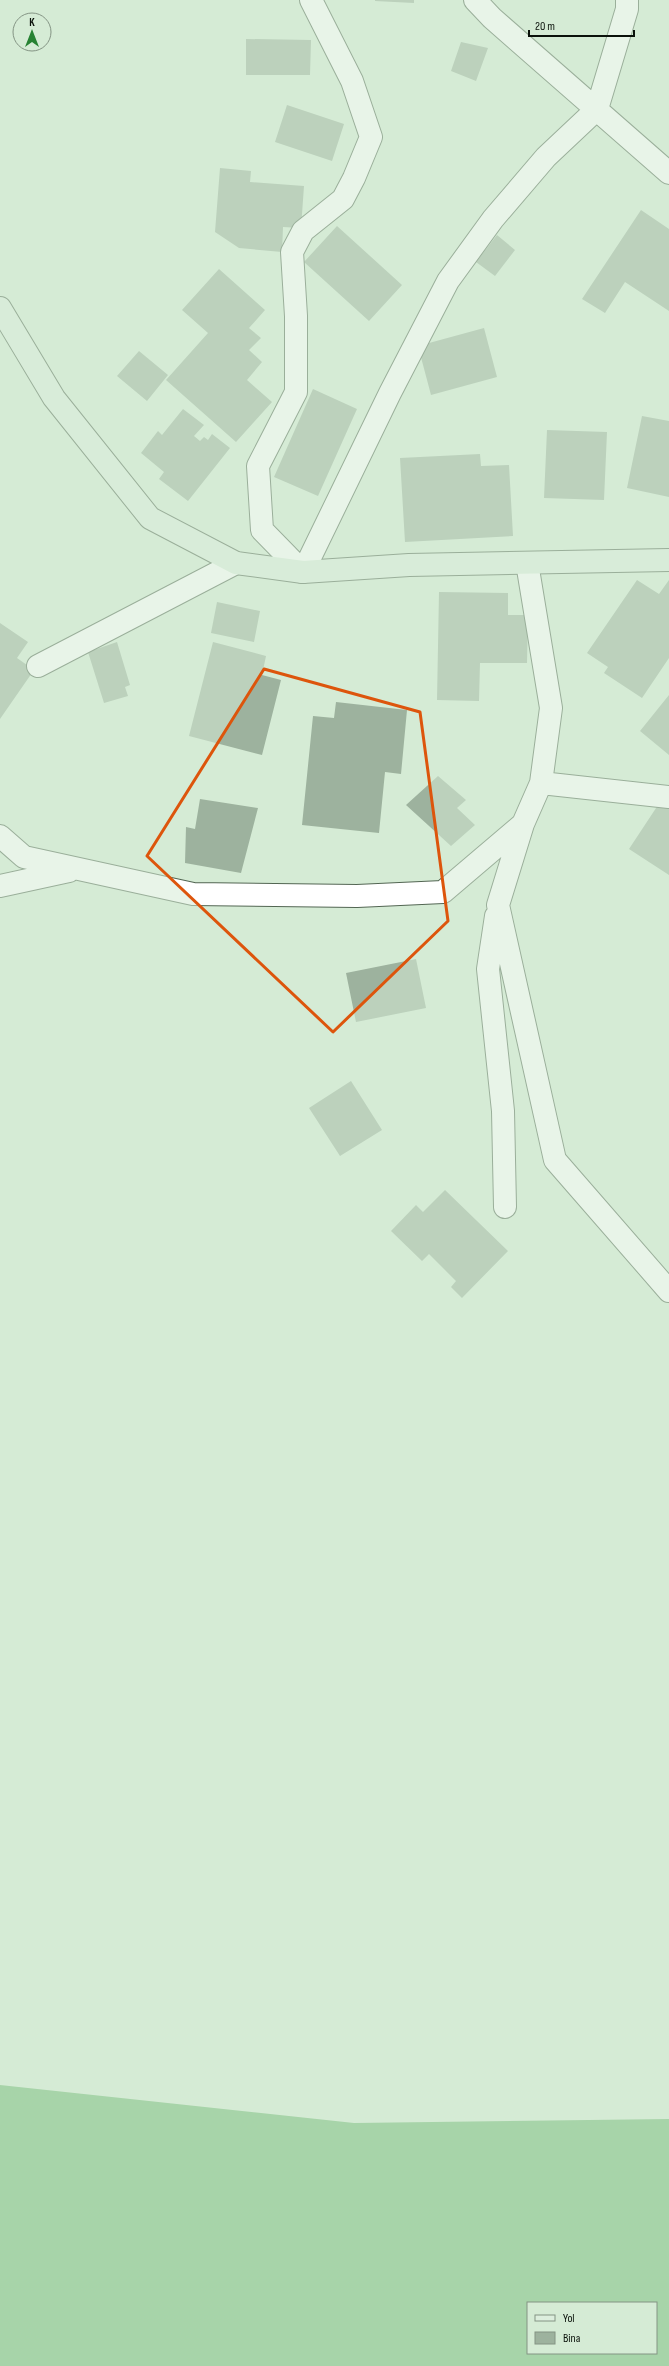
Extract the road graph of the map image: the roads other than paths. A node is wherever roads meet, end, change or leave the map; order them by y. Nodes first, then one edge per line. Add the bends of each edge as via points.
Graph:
1 (311, 0) edge
2 (475, 0) edge
3 (627, 0) edge
4 (597, 109) junction
5 (669, 173) edge
6 (0, 308) edge
7 (669, 560) edge
8 (236, 563) junction
9 (526, 563) junction
10 (303, 572) junction
11 (38, 666) dead end
12 (540, 783) junction
13 (669, 797) edge
14 (523, 824) junction
15 (0, 836) edge
16 (75, 869) junction
17 (0, 886) edge
18 (498, 905) junction
19 (505, 1207) dead end
20 (669, 1291) edge

1 - 10 street via 352,81 370,137 343,199 304,231 292,252 296,316 296,392 258,466 262,530
2 - 4 street via 492,18
3 - 4 street via 625,16
4 - 5 street
4 - 10 street via 546,157 494,219 448,281
6 - 8 main road via 54,398 150,518
7 - 9 main road
8 - 10 main road
8 - 11 street
9 - 10 main road via 409,565
9 - 12 street via 551,708
12 - 13 street
12 - 14 street
14 - 16 street via 443,892 358,896 193,894
14 - 18 street
15 - 16 street via 24,858
16 - 17 street
18 - 19 street via 488,969 503,1111
18 - 20 street via 555,1160

